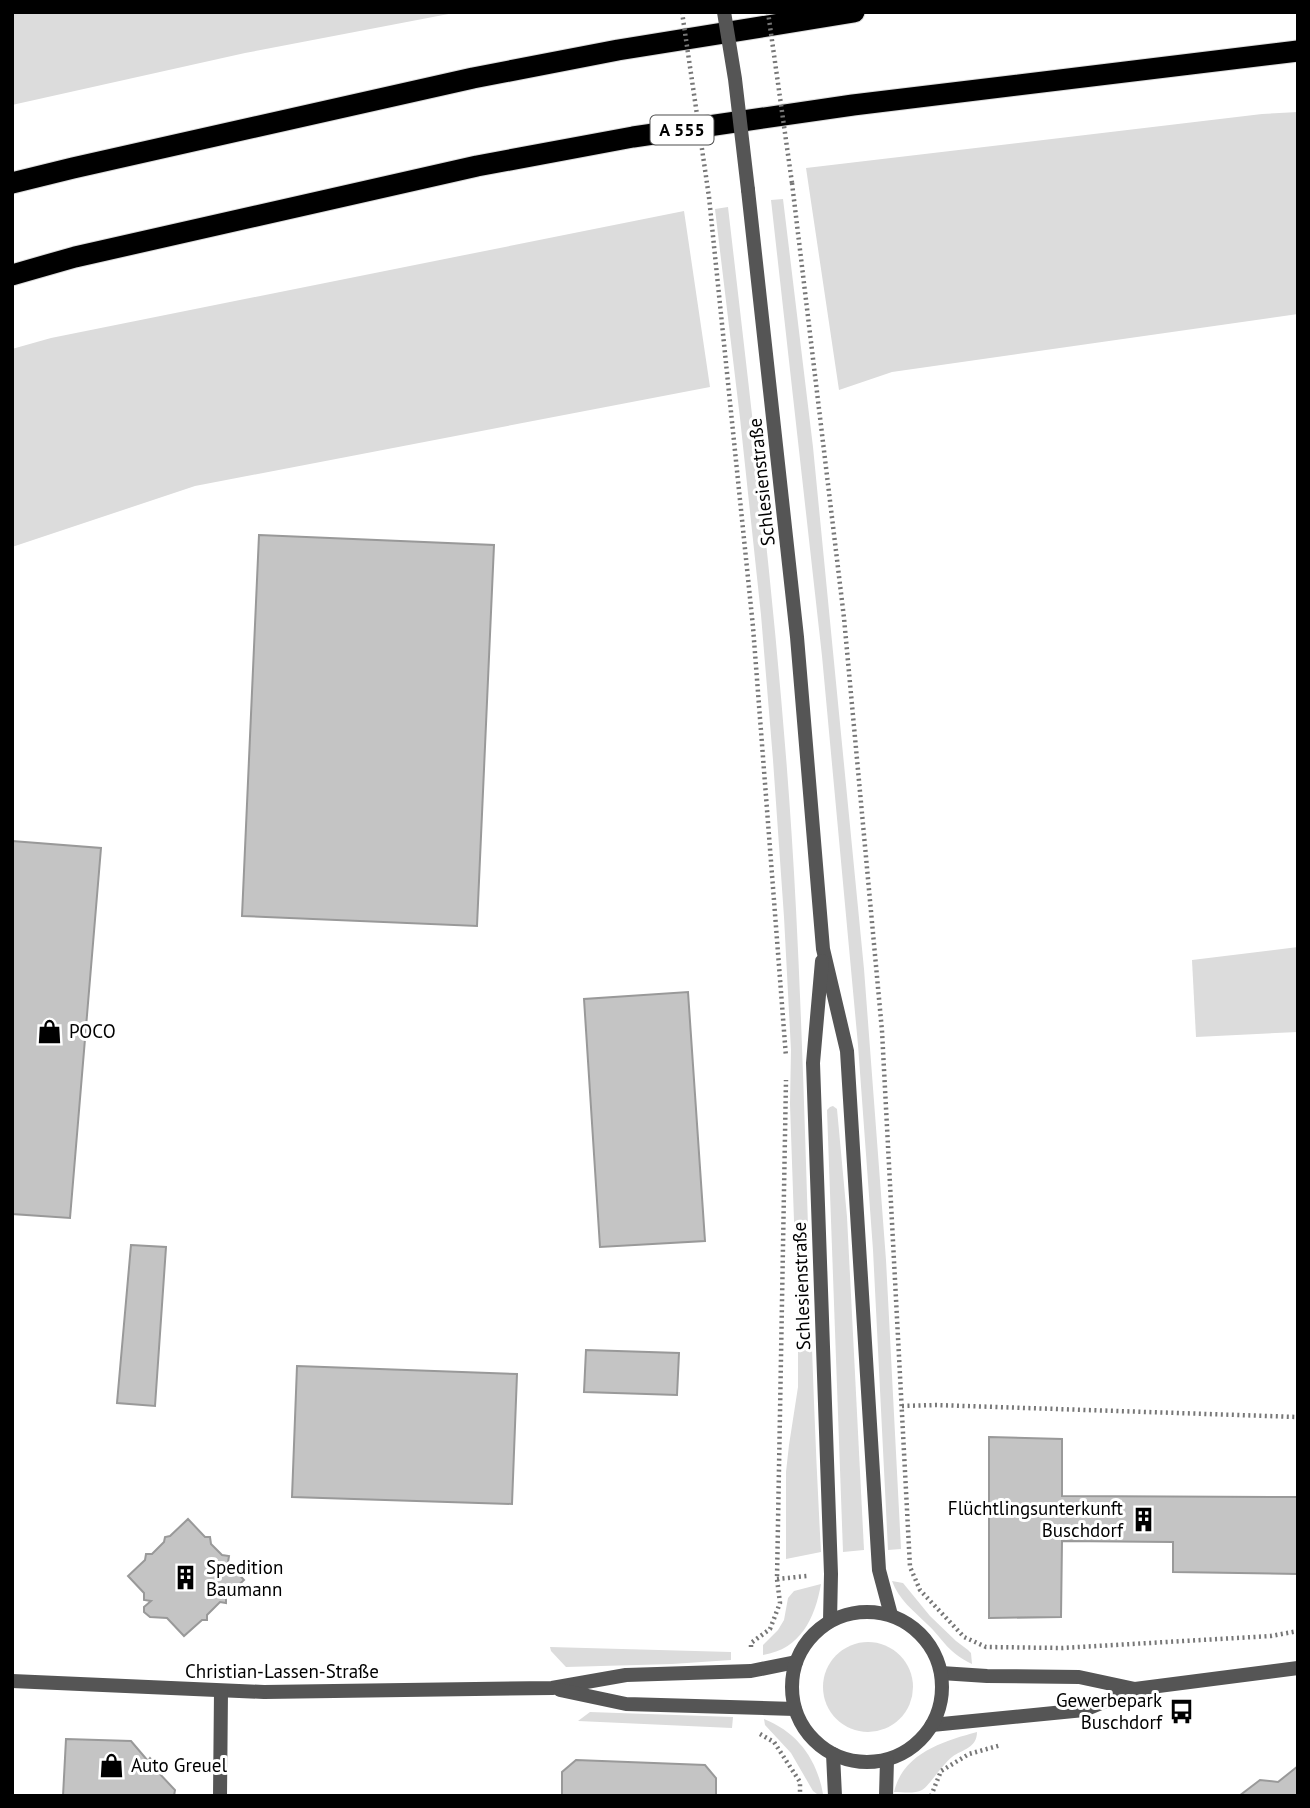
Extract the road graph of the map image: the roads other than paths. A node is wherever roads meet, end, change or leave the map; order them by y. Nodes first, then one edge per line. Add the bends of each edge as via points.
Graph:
1 (724, 12) edge
2 (853, 12) edge
3 (1298, 51) edge
4 (12, 183) edge
5 (12, 275) edge
6 (823, 949) junction
7 (891, 1615) junction
8 (830, 1622) junction
9 (796, 1662) junction
10 (1298, 1668) edge
11 (941, 1673) junction
12 (12, 1681) edge
13 (552, 1688) junction
14 (1135, 1689) junction
15 (221, 1691) junction
16 (795, 1709) junction
17 (932, 1725) junction
18 (833, 1754) junction
19 (887, 1760) junction
20 (220, 1796) edge
21 (835, 1796) edge
22 (886, 1796) edge

1 - 6 street, Schlesienstraße, bridge via 797,637
2 - 4 highway via 473,78
3 - 5 highway, A 555 via 866,103 633,137 477,166
6 - 7 street, Schlesienstraße via 847,1051 879,1570
6 - 8 street, Schlesienstraße via 813,1063
7 - 8 street via 849,1614
7 - 11 street via 924,1637
8 - 9 street via 815,1632
9 - 13 street, Christian-Lassen-Straße via 751,1671 626,1675
9 - 16 street via 792,1685
10 - 14 street
11 - 14 street via 1079,1677
11 - 17 street via 943,1691
12 - 15 street, Christian-Lassen-Straße
13 - 15 street, Christian-Lassen-Straße
13 - 16 street, Christian-Lassen-Straße via 626,1704
14 - 17 street via 1084,1710
15 - 20 street
16 - 18 street via 816,1743
17 - 19 street via 920,1740
18 - 19 street via 850,1760
18 - 21 street
19 - 22 street

